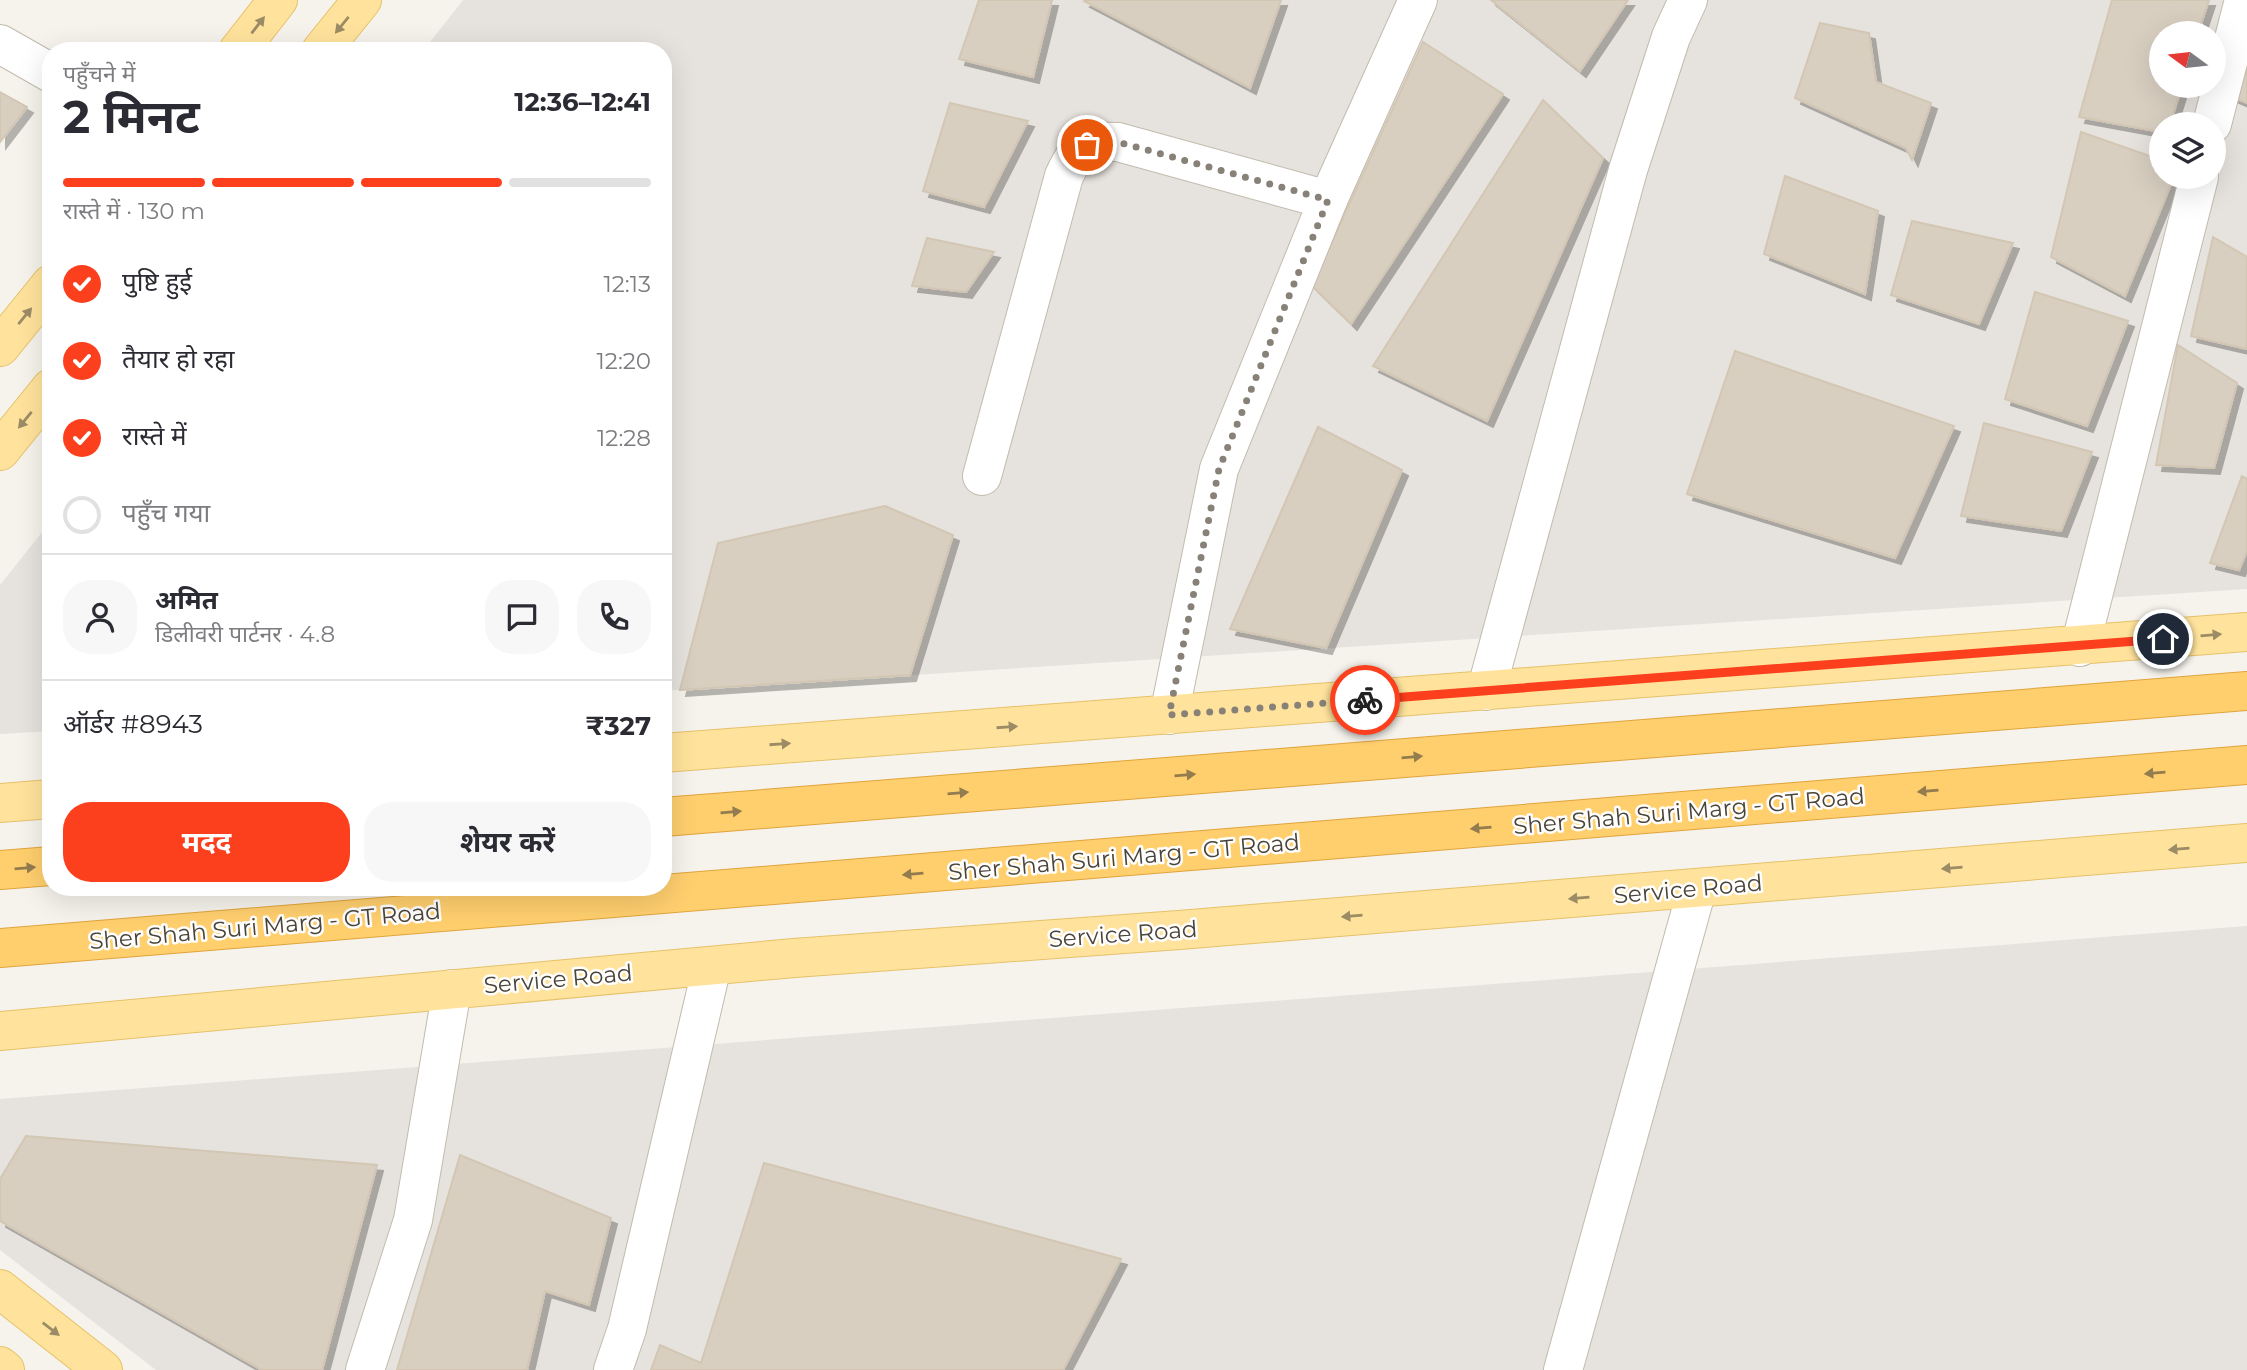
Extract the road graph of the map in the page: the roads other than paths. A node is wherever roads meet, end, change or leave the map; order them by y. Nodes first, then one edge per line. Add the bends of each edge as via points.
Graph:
1 (278, 0) edge
2 (362, 0) edge
3 (1419, 0) edge
4 (1688, 0) edge
5 (2244, 0) edge
6 (245, 42) edge
7 (328, 42) edge
8 (0, 44) edge
9 (42, 68) edge
10 (2215, 112) edge
11 (2196, 189) edge
12 (1328, 200) junction
13 (42, 295) edge
14 (0, 347) edge
15 (42, 399) edge
16 (0, 452) edge
17 (982, 476) dead end
18 (2247, 632) edge
19 (2080, 647) junction
20 (1486, 691) junction
21 (2247, 691) edge
22 (1169, 715) junction
23 (672, 752) edge
24 (2247, 765) edge
25 (42, 800) edge
26 (0, 803) edge
27 (672, 816) edge
28 (2247, 844) edge
29 (42, 867) edge
30 (0, 870) edge
31 (1697, 889) junction
32 (672, 893) edge
33 (638, 896) edge
34 (0, 948) edge
35 (712, 966) junction
36 (452, 989) junction
37 (0, 1031) edge
38 (0, 1289) edge
39 (0, 1366) edge
40 (5, 1370) edge
41 (103, 1370) edge
42 (365, 1370) edge
43 (613, 1370) edge
44 (1563, 1370) edge

6 -> 1 main road
2 -> 7 main road
3 - 12 street
4 - 20 street via 1671,37 1628,170
5 - 10 street
8 - 9 street
11 - 19 street
12 - 17 street via 1118,142 1100,141 1080,149 1064,176
12 - 22 street via 1219,469
14 -> 13 main road
15 -> 16 main road
19 -> 18 main road
19 - 20 main road
20 - 22 main road
27 -> 21 highway
23 -> 22 main road
24 -> 32 highway, Sher Shah Suri Marg - GT Road
25 - 26 main road
28 -> 31 main road, Service Road
30 -> 29 highway
31 -> 35 main road, Service Road
31 - 44 street
33 -> 34 highway, Sher Shah Suri Marg - GT Road
35 - 36 main road, Service Road
35 - 43 street via 627,1329
36 - 37 main road, Service Road
36 - 42 street via 413,1220
38 -> 41 main road
39 - 40 main road

